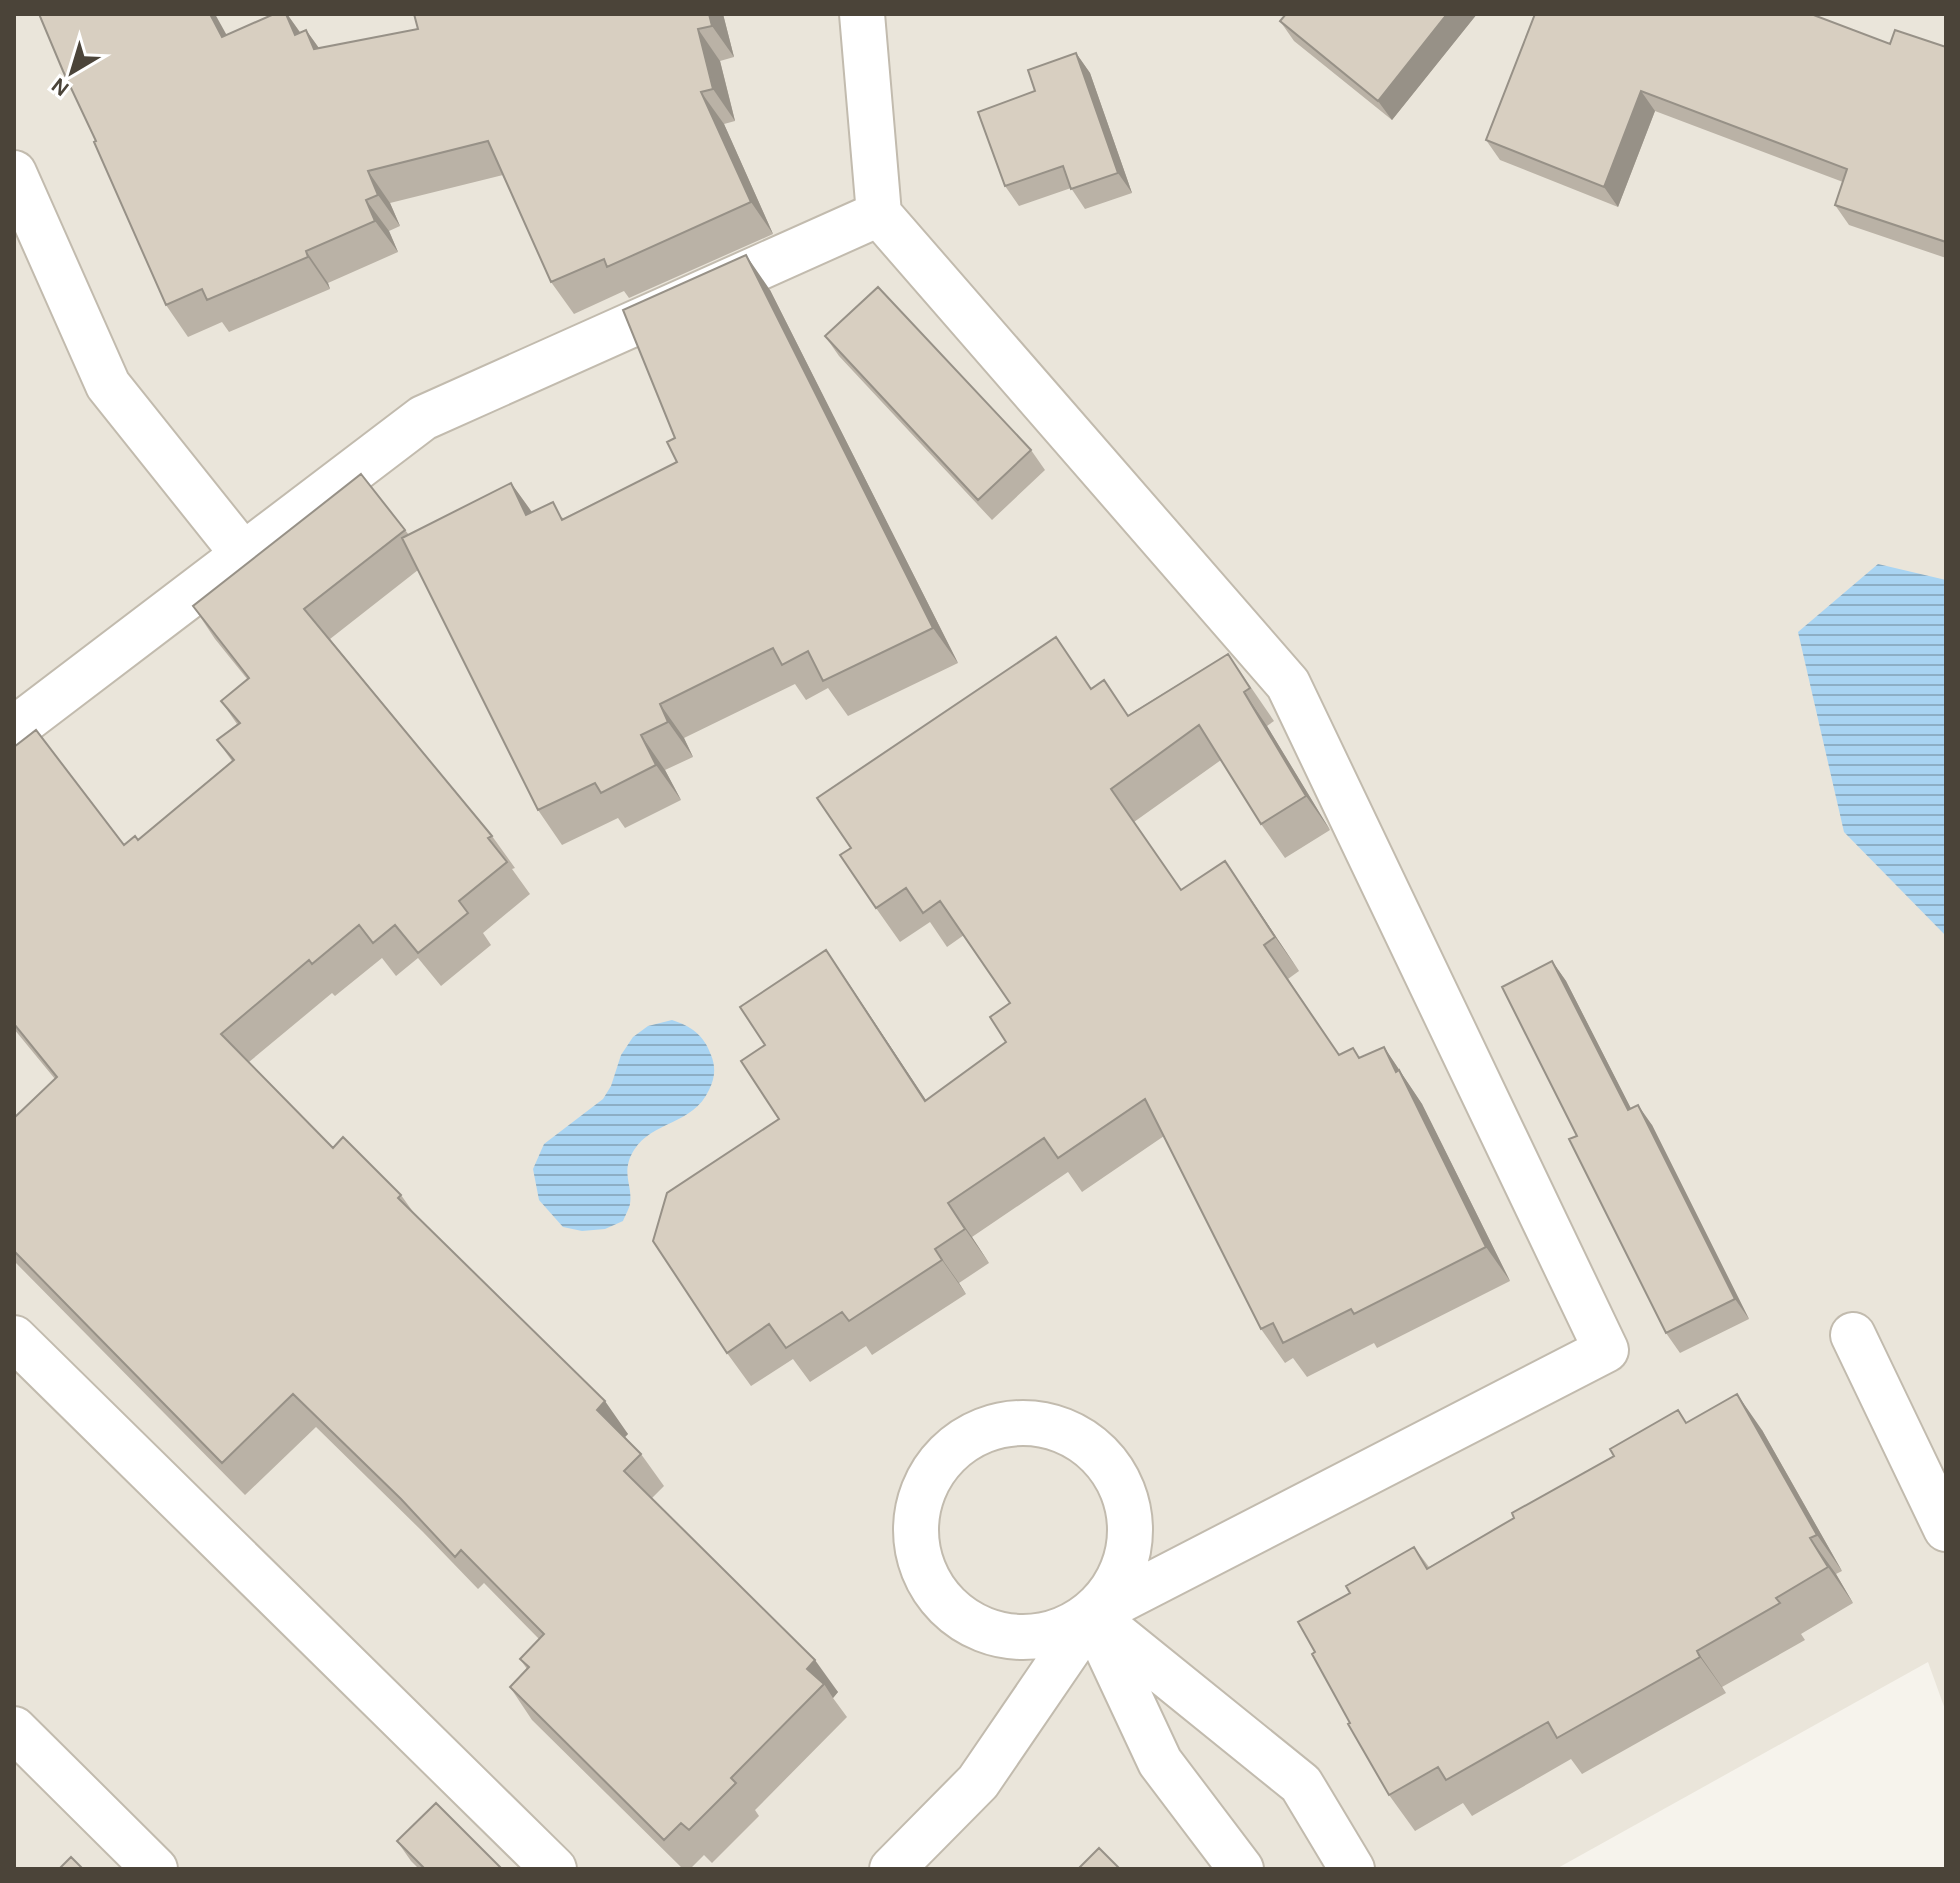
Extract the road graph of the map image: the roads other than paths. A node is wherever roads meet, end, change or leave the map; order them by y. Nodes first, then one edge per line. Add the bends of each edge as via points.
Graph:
1 (862, 14) edge
2 (14, 173) edge
3 (879, 214) junction
4 (243, 554) junction
5 (14, 729) edge
6 (1853, 1335) dead end
7 (14, 1338) edge
8 (1946, 1529) edge
9 (1092, 1615) junction
10 (14, 1729) edge
11 (155, 1869) edge
12 (554, 1869) edge
13 (892, 1869) edge
14 (1241, 1869) edge
15 (1352, 1869) edge

1 - 3 lane
2 - 4 lane via 108,385
3 - 4 lane via 423,418
3 - 9 lane via 1288,684 1606,1350
4 - 5 lane
6 - 8 lane
7 - 12 lane
9 - 9 lane via 1125,1569 1130,1513 1108,1462 1061,1428 1005,1422 954,1445 920,1491 915,1547 938,1598 984,1632 1040,1638
9 - 13 lane via 978,1782
9 - 14 lane via 1160,1762
9 - 15 lane via 1301,1784
10 - 11 lane

